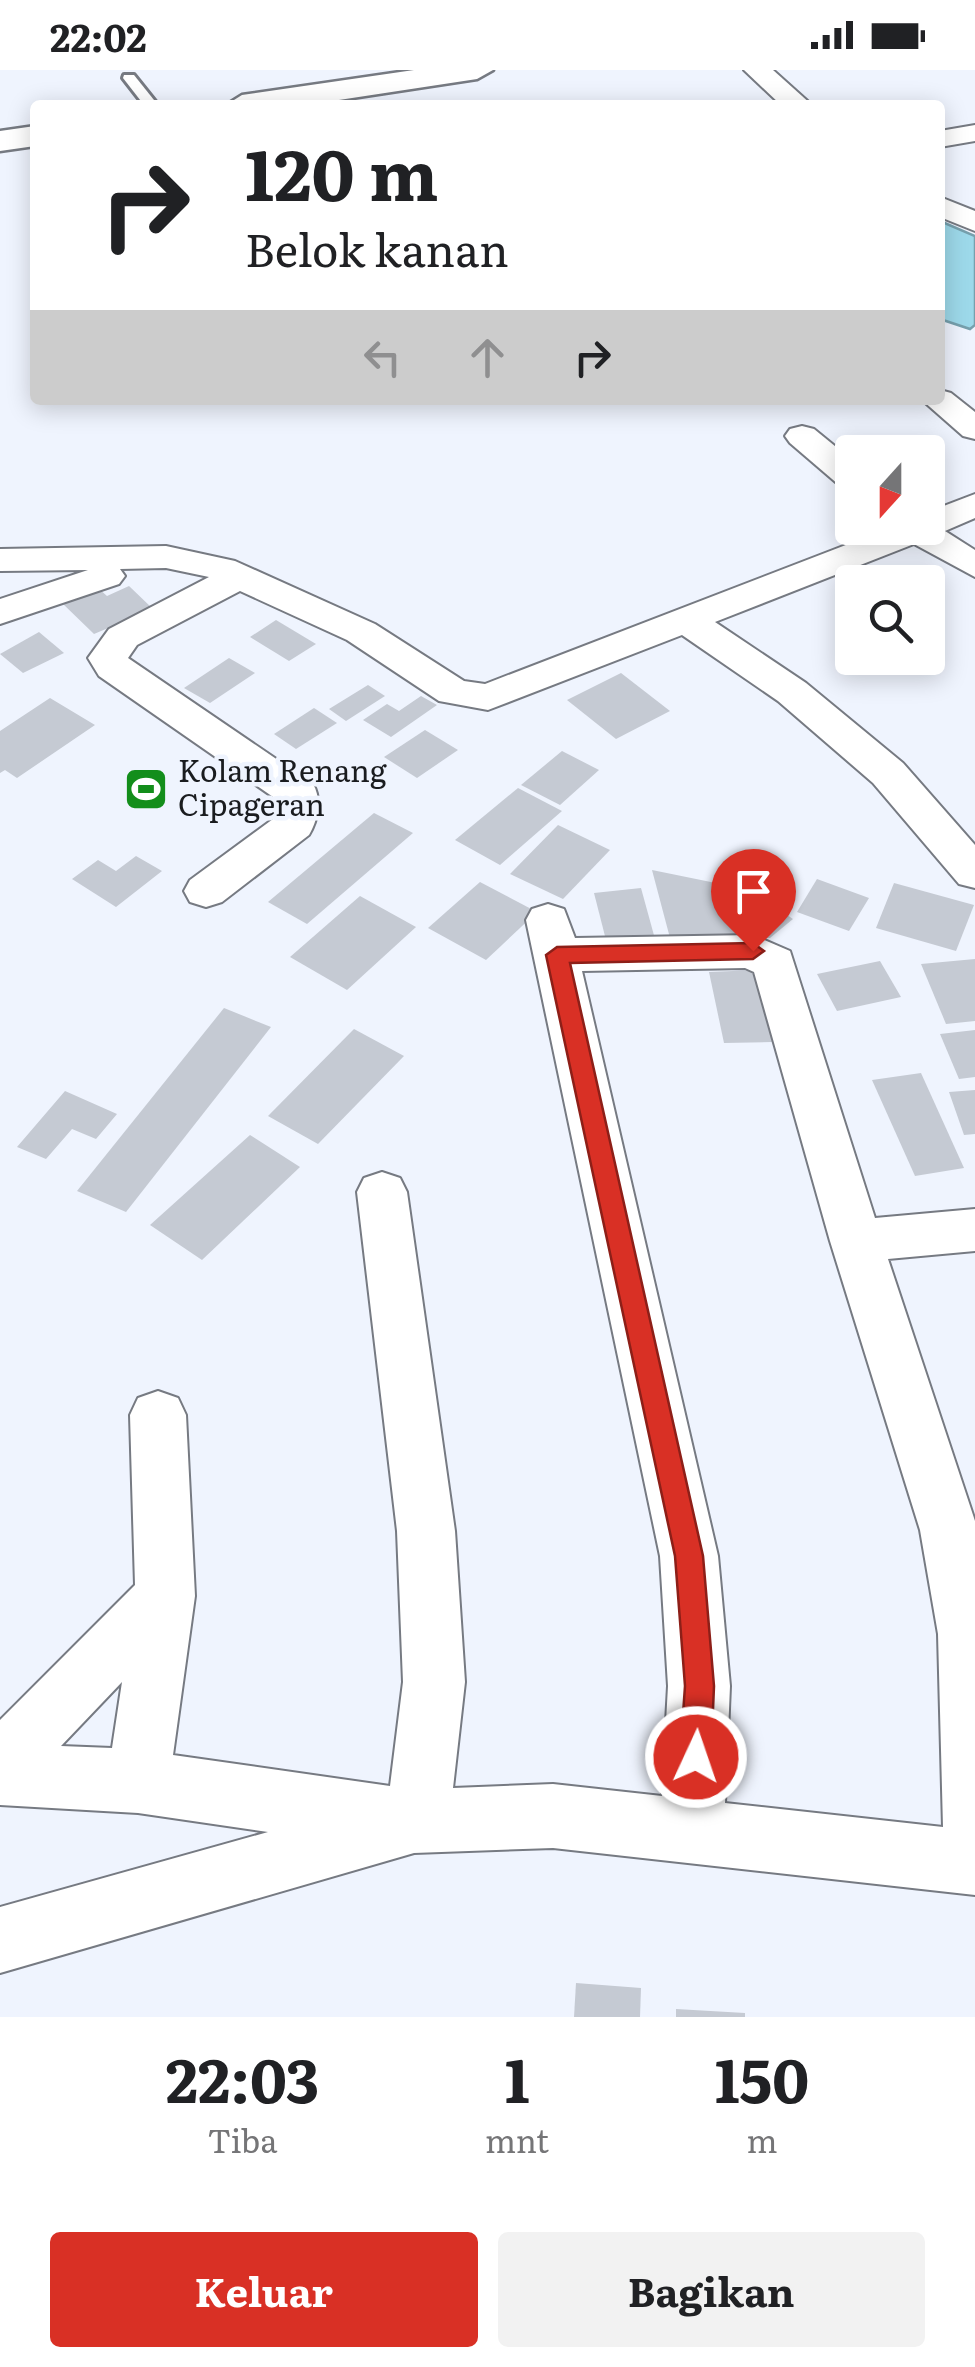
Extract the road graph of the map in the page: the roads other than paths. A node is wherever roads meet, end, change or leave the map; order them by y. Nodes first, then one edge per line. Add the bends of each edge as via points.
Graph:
1 (477, 70) edge
2 (757, 70) edge
3 (774, 70) edge
4 (129, 78) dead end
5 (147, 100) edge
6 (276, 100) edge
7 (792, 100) edge
8 (807, 100) edge
9 (975, 134) edge
10 (30, 137) edge
11 (945, 138) edge
12 (0, 141) edge
13 (945, 189) edge
14 (975, 190) edge
15 (945, 208) edge
16 (975, 222) edge
17 (945, 405) edge
18 (975, 429) edge
19 (802, 436) dead end
20 (835, 463) edge
21 (975, 505) edge
22 (945, 517) edge
23 (875, 545) edge
24 (945, 545) edge
25 (166, 557) junction
26 (0, 560) edge
27 (975, 566) edge
28 (242, 575) junction
29 (0, 612) edge
30 (686, 620) junction
31 (975, 873) edge
32 (206, 891) dead end
33 (382, 1192) dead end
34 (975, 1230) edge
35 (856, 1241) junction
36 (158, 1415) dead end
37 (165, 1596) junction
38 (0, 1764) edge
39 (0, 1774) edge
40 (138, 1782) junction
41 (418, 1822) junction
42 (692, 1828) junction
43 (975, 1828) edge
44 (975, 1863) edge
45 (0, 1940) edge

1 - 6 main road
2 - 7 street
3 - 8 street
4 - 5 lane
9 - 11 street
10 - 12 main road
13 - 14 street
15 - 16 street
17 - 18 street
19 - 20 street
21 - 22 street
23 - 30 street
24 - 27 street
25 - 26 street
25 - 28 street
25 - 29 street
28 - 30 street via 361,632 470,697 523,686
28 - 32 street via 123,637 108,658 298,794 294,825
30 - 31 street via 792,692 888,773
33 - 41 street via 426,1532 434,1682
34 - 35 street
35 - 42 street via 774,964 753,951 553,937 689,1556 699,1686
35 - 43 street via 949,1530 968,1634
36 - 37 street
37 - 38 street
37 - 40 street
39 - 40 street
40 - 41 street
41 - 42 street via 553,1816
41 - 45 street
42 - 44 street

